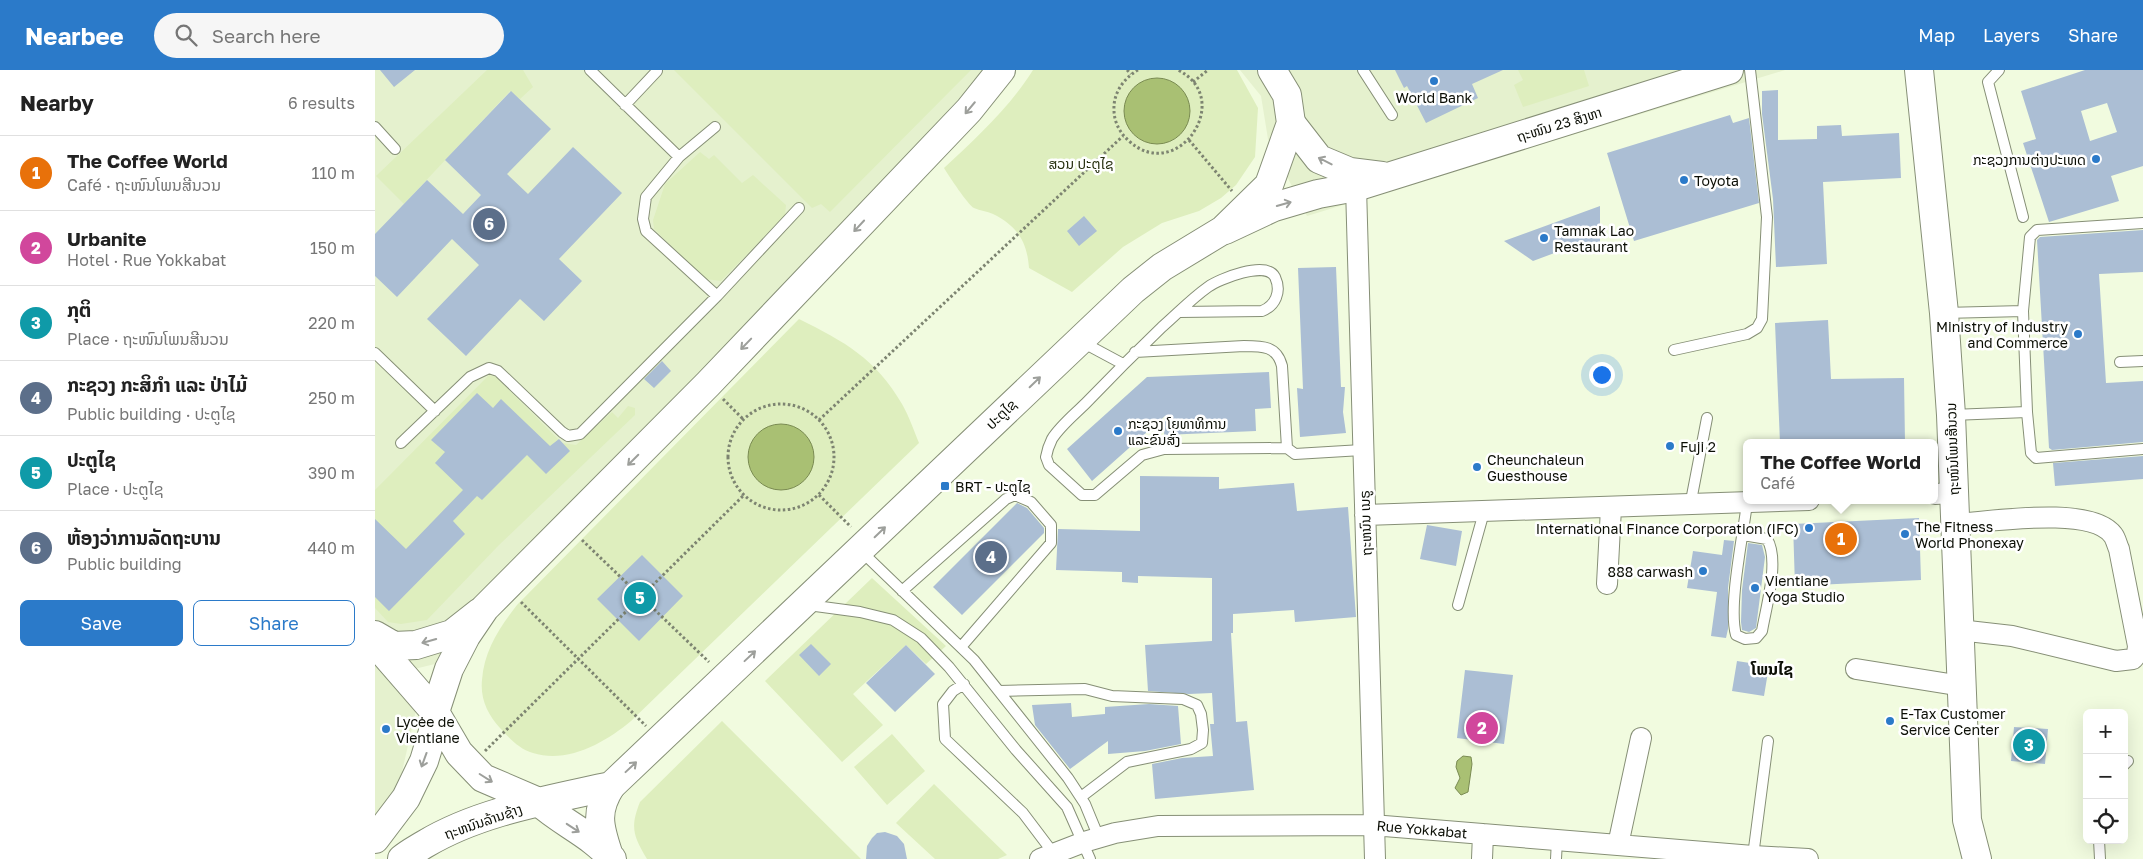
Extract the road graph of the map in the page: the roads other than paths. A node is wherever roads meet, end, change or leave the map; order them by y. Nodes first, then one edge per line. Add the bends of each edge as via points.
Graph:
1 (590, 70) edge
2 (1001, 70) edge
3 (1272, 70) edge
4 (1363, 70) edge
5 (1729, 70) edge
6 (1750, 70) edge
7 (1919, 70) edge
8 (1999, 70) edge
9 (657, 71) edge
10 (1288, 82) edge
11 (625, 104) junction
12 (1392, 115) dead end
13 (1291, 122) junction
14 (715, 127) dead end
15 (375, 128) edge
16 (395, 150) dead end
17 (679, 157) junction
18 (1388, 177) junction
19 (1356, 187) junction
20 (799, 208) dead end
21 (2023, 217) dead end
22 (2143, 223) edge
23 (1223, 230) junction
24 (717, 296) junction
25 (1179, 312) junction
26 (2023, 312) junction
27 (1944, 314) junction
28 (1079, 340) junction
29 (1674, 350) dead end
30 (1135, 352) junction
31 (375, 354) edge
32 (2143, 361) edge
33 (2120, 362) dead end
34 (1123, 364) junction
35 (435, 411) junction
36 (2027, 412) junction
37 (1951, 415) junction
38 (1707, 418) dead end
39 (401, 443) dead end
40 (1287, 448) junction
41 (2143, 449) edge
42 (1362, 450) junction
43 (1944, 494) edge
44 (1743, 503) edge
45 (1747, 504) edge
46 (1690, 506) junction
47 (1611, 508) junction
48 (1484, 512) junction
49 (1365, 515) junction
50 (1955, 524) junction
51 (1743, 535) junction
52 (864, 547) junction
53 (1607, 584) dead end
54 (903, 591) junction
55 (804, 604) junction
56 (1458, 606) dead end
57 (485, 608) junction
58 (1959, 630) junction
59 (375, 635) edge
60 (375, 643) edge
61 (961, 647) junction
62 (1857, 669) dead end
63 (964, 684) junction
64 (1961, 686) junction
65 (999, 691) junction
66 (435, 712) junction
67 (1641, 738) dead end
68 (1768, 741) dead end
69 (611, 786) junction
70 (1081, 797) junction
71 (539, 802) junction
72 (1373, 825) junction
73 (1483, 834) junction
74 (375, 839) edge
75 (2099, 844) edge
76 (1618, 845) junction
77 (1091, 846) edge
78 (1557, 850) edge
79 (610, 856) edge
80 (1047, 856) edge
81 (1744, 857) edge
82 (402, 859) edge
83 (1375, 859) edge
84 (1482, 859) edge
85 (1808, 859) edge
86 (1977, 859) edge
87 (2100, 859) edge

1 - 11 lane
2 -> 57 main road via 969,110 708,384
3 - 10 main road, ປະຕູໄຊ
4 - 12 lane
5 - 18 main road, ຖະໜົນ 23 ສິງຫາ
6 - 29 lane via 1767,217 1762,319 1757,328 1747,334
7 - 27 main road, ຖະໜົນໂພນສີນວນ
8 - 21 lane via 1988,82
9 - 11 lane
10 - 13 main road, ປະຕູໄຊ
11 - 17 lane
18 -> 13 main road, ຖະໜົນ 23 ສິງຫາ via 1350,172 1319,159
13 - 23 main road, ປະຕູໄຊ via 1269,185
14 - 17 lane
15 - 16 lane
17 - 24 lane via 646,197 643,218 646,231
18 - 19 main road, ຖະໜົນ 23 ສິງຫາ
23 -> 19 main road, ຖະໜົນ 23 ສິງຫາ via 1274,207
19 - 42 street, ຖະຫນົນ ເນຣູ
20 - 24 lane
22 - 26 lane via 2037,230 2030,237
23 - 28 main road, ປະຕູໄຊ via 1162,267
24 - 35 lane via 580,434 568,436 562,432 498,371 489,368 470,377
25 - 25 lane via 1209,286 1232,275 1265,270 1275,278 1276,301 1271,308 1262,311
25 - 30 lane
26 - 27 lane
26 - 36 lane
27 - 37 main road, ຖະໜົນໂພນສີນວນ
28 - 34 lane
52 -> 28 main road, ປະຕູໄຊ
30 - 34 lane
30 - 40 lane via 1244,346 1274,349 1282,366
31 - 35 lane
32 - 33 lane
34 - 40 lane via 1053,438 1048,448 1046,457 1049,465 1082,495 1095,495 1142,455 1164,449
35 - 39 lane
36 - 37 lane
36 - 41 lane via 2031,453 2036,458
37 - 43 main road, ຖະໜົນໂພນສີນວນ
38 - 46 lane
40 - 42 lane via 1295,454
42 - 49 street, ຖະຫນົນ ເນຣູ
43 - 50 main road, ຖະໜົນໂພນສີນວນ
44 - 46 street
45 - 51 lane
46 - 47 street
47 - 48 street
47 - 53 street
48 - 49 street
48 - 56 lane
49 - 72 street, ຖະຫນົນ ເນຣູ
50 - 58 main road, ຖະໜົນໂພນສີນວນ
50 - 58 street via 2069,517 2094,522 2113,534 2119,549 2138,646 2133,659 2125,661 2012,636
51 - 51 lane via 1733,624 1736,635 1745,639 1757,638 1762,631 1773,561 1772,547 1767,539
52 - 54 lane
52 - 55 main road, ປະຕູໄຊ
54 - 61 lane
54 - 61 lane via 1006,499 1015,495 1031,502 1051,525 1051,543
55 - 63 lane via 893,620 921,638
69 -> 55 main road, ປະຕູໄຊ
57 -> 59 main road via 452,634 416,644 393,646
57 - 66 main road via 465,636 449,669
58 - 64 main road, ຖະໜົນໂພນສີນວນ
60 - 66 main road
61 - 65 lane
62 - 64 street
63 - 77 lane via 1016,750 1067,806
63 - 80 lane via 953,691 943,704 945,739 1023,813
64 - 86 main road, ຖະໜົນໂພນສີນວນ via 1967,820
65 - 70 lane
65 - 70 lane via 1085,689 1112,696 1183,699 1197,706 1201,714 1202,743 1191,749 1127,762
66 -> 71 main road via 459,754 483,778
66 -> 74 main road via 434,728 424,761 406,798
67 - 76 street
68 - 81 lane
69 - 71 main road
69 - 79 main road via 602,800 600,817 602,835
70 - 77 lane
71 -> 79 main road
71 - 82 main road, ຖະຫນົນລ້ານຊ້າງ via 483,818 441,835
72 - 73 street, Rue Yokkabat
72 - 77 street, Rue Yokkabat via 1158,826
72 - 83 street, ຖະຫນົນ ເນຣູ
73 - 78 street, Rue Yokkabat
73 - 84 street
75 - 87 lane
76 - 78 street, Rue Yokkabat
76 - 81 street, Rue Yokkabat
77 - 80 street, Rue Yokkabat
81 - 85 street, Rue Yokkabat

